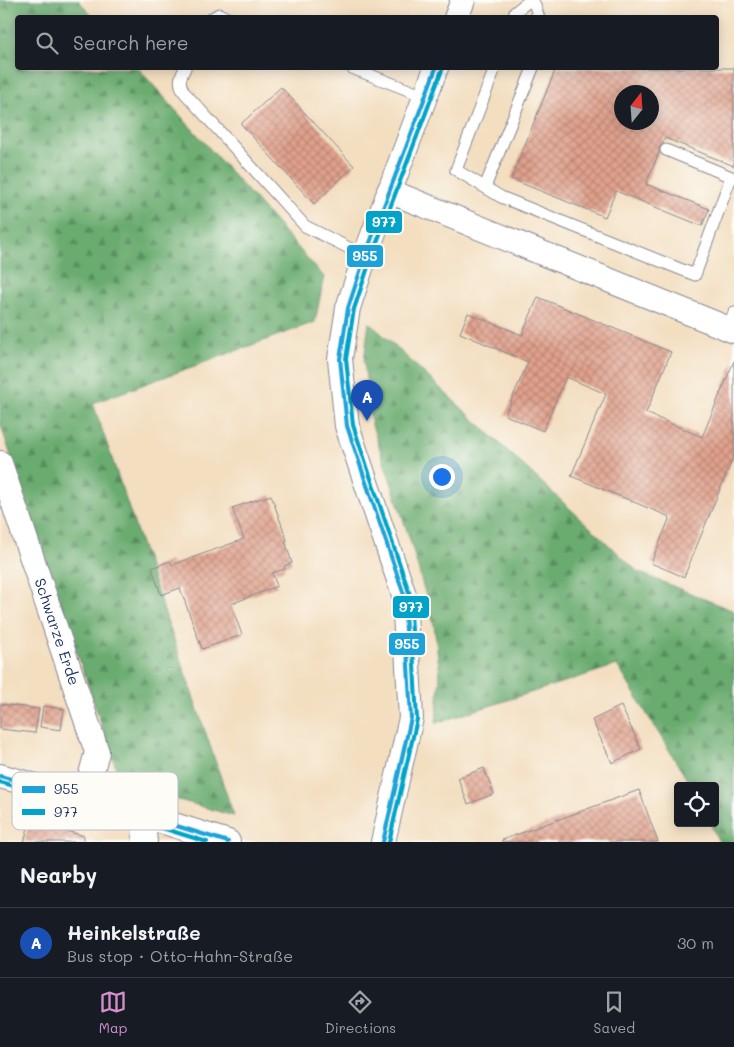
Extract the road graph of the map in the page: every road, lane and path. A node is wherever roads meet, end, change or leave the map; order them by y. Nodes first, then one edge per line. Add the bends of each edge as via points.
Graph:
1 (463, 0) edge
2 (532, 0) edge
3 (457, 15) edge
4 (514, 15) edge
5 (538, 15) edge
6 (184, 70) edge
7 (357, 70) edge
8 (435, 70) edge
9 (493, 70) edge
10 (532, 70) edge
11 (424, 96) junction
12 (666, 150) dead end
13 (733, 177) edge
14 (486, 187) junction
15 (389, 192) junction
16 (365, 256) junction
17 (732, 324) edge
18 (0, 463) edge
19 (92, 772) edge
20 (178, 827) edge
21 (228, 842) edge
22 (383, 842) edge

1 - 3 street
2 - 4 lane
2 - 5 lane
6 - 16 lane via 180,85 184,92 305,226
7 - 11 lane
8 - 11 street
9 - 14 lane via 456,170
10 - 14 lane
11 - 15 street
12 - 13 lane
13 - 14 lane via 695,275 501,197
15 - 16 street
15 - 17 street
16 - 22 street via 348,308 340,359 347,426 404,595 411,718
18 - 19 street, Schwarze Erde via 97,752
20 - 21 street

